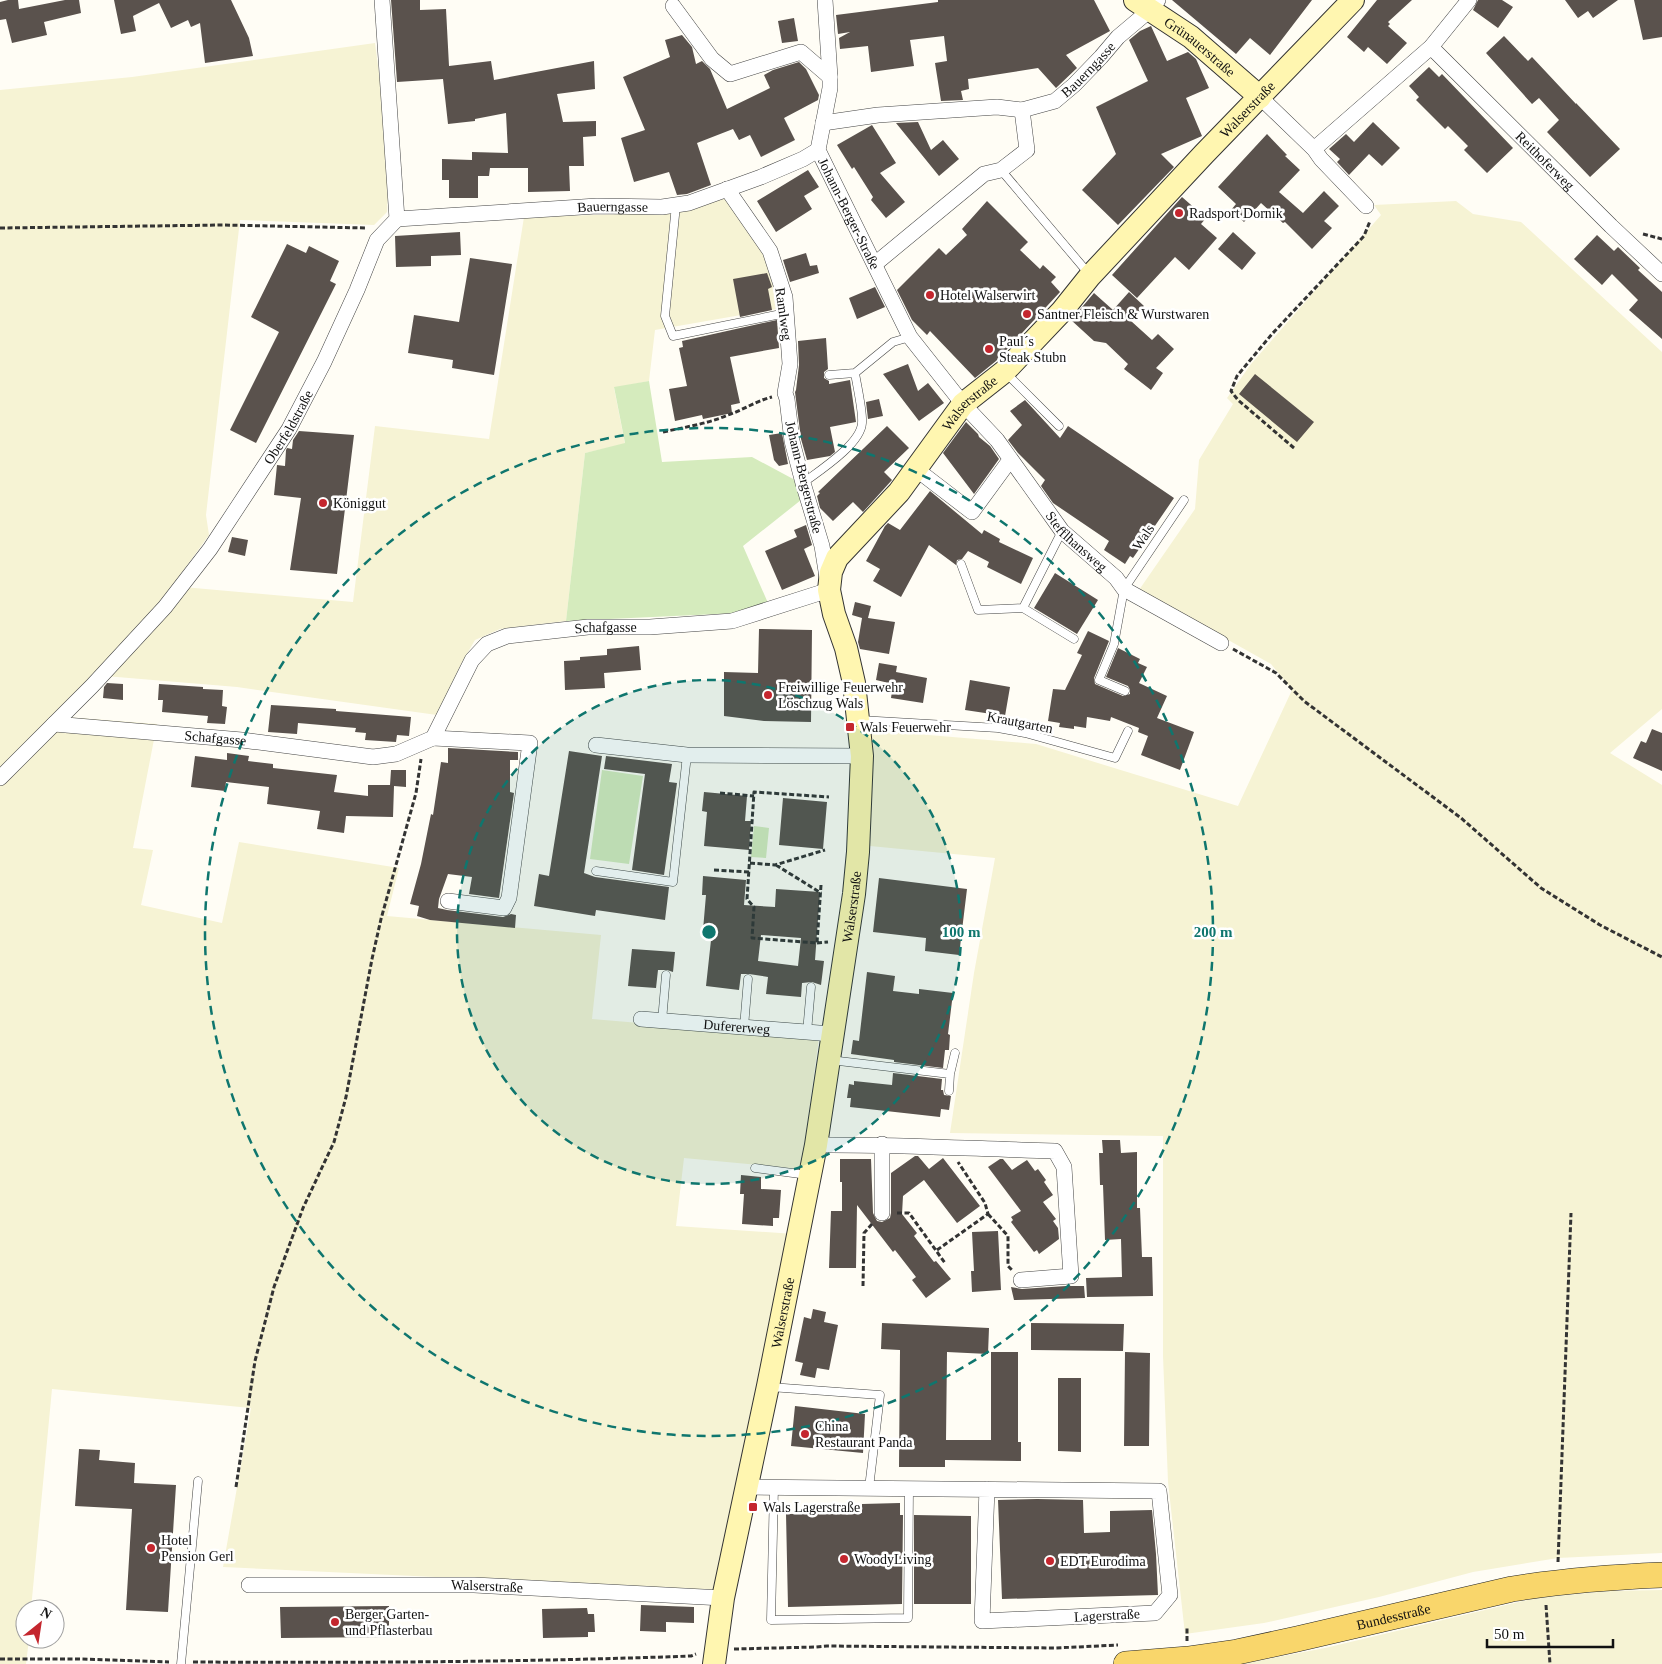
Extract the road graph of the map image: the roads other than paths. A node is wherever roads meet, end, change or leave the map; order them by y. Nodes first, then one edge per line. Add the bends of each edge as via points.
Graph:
1 (382, 0) edge
2 (825, 0) edge
3 (1353, 0) edge
4 (1469, 0) edge
5 (1147, 3) edge
6 (673, 6) dead end
7 (1431, 47) junction
8 (830, 77) junction
9 (1260, 97) junction
10 (1022, 110) junction
11 (823, 122) junction
12 (1314, 149) junction
13 (818, 150) junction
14 (1001, 170) junction
15 (727, 189) junction
16 (676, 205) junction
17 (1366, 206) road end
18 (396, 219) junction
19 (875, 264) junction
20 (1662, 274) edge
21 (1090, 276) junction
22 (786, 313) junction
23 (910, 337) junction
24 (790, 364) joint
25 (1004, 372) junction
26 (855, 373) junction
27 (829, 376) dead end
28 (963, 404) junction
29 (1060, 426) dead end
30 (1010, 460) junction
31 (916, 469) junction
32 (803, 483) junction
33 (1184, 500) dead end
34 (1062, 531) junction
35 (961, 564) dead end
36 (1124, 589) junction
37 (829, 590) junction
38 (1022, 608) junction
39 (1074, 639) dead end
40 (1221, 643) road end
41 (1125, 691) dead end
42 (858, 720) junction
43 (54, 724) junction
44 (1128, 731) dead end
45 (428, 740) junction
46 (596, 745) dead end
47 (687, 755) junction
48 (862, 756) junction
49 (0, 778) edge
50 (596, 871) dead end
51 (448, 901) dead end
52 (666, 975) dead end
53 (748, 979) dead end
54 (812, 987) dead end
55 (641, 1019) dead end
56 (662, 1021) junction
57 (744, 1027) junction
58 (807, 1032) junction
59 (832, 1034) junction
60 (954, 1053) dead end
61 (828, 1060) junction
62 (950, 1074) junction
63 (950, 1091) dead end
64 (882, 1144) junction
65 (816, 1145) junction
66 (755, 1168) dead end
67 (810, 1175) junction
68 (882, 1213) road end
69 (1021, 1280) road end
70 (768, 1386) junction
71 (198, 1481) dead end
72 (746, 1487) junction
73 (774, 1487) junction
74 (869, 1488) junction
75 (909, 1488) junction
76 (987, 1489) junction
77 (1662, 1575) edge
78 (249, 1585) dead end
79 (724, 1598) junction
80 (1124, 1654) edge
81 (715, 1656) edge
82 (182, 1663) edge

1 - 18 street
2 - 8 street, Johann-Berger-Straße
3 - 9 street, Walserstraße
4 - 7 street
5 - 9 street, Grünauerstraße
5 - 10 street, Bauerngasse via 1101,57 1055,101
6 - 8 street via 712,59 730,74 800,52
7 - 12 street
7 - 20 street, Reithoferweg
8 - 11 street, Johann-Berger-Straße
9 - 12 street
9 - 21 street, Walserstraße
10 - 11 street, Bauerngasse via 997,107
10 - 14 street via 1027,150
11 - 13 street, Johann-Berger-Straße
12 - 17 street
13 - 15 street, Bauerngasse
13 - 19 street, Johann-Berger-Straße
14 - 19 street via 984,174
14 - 21 lane
15 - 16 street, Bauerngasse
15 - 22 street, Ramlweg via 770,251 785,297
16 - 18 street, Bauerngasse via 597,206
16 - 22 lane via 665,316 673,336
18 - 43 street, Oberfeldstraße via 377,240 324,362 288,429 239,507 165,607
19 - 23 street, Johann-Berger-Straße
21 - 25 street, Walserstraße
22 - 24 street, Ramlweg
23 - 26 lane via 893,342
23 - 28 street, Johann-Berger-Straße
24 - 32 street, Johann-Bergerstraße via 785,393 792,441
25 - 28 street, Walserstraße
25 - 29 lane
26 - 27 lane
26 - 32 lane via 863,424 845,451
28 - 30 street, Stefflhansweg via 997,440
28 - 31 street, Walserstraße
30 - 31 street via 972,512
30 - 34 street, Stefflhansweg
31 - 37 street, Walserstraße via 899,492 837,558
32 - 37 street, Johann-Bergerstraße via 822,546
33 - 36 lane, Wals
34 - 36 street, Stefflhansweg via 1116,578
34 - 38 lane
35 - 38 lane via 978,610
36 - 40 street, Stefflhansweg
36 - 41 lane via 1114,644 1099,680
37 - 42 street, Walserstraße via 854,683
37 - 45 street, Schafgasse via 732,621 650,627 588,627 507,636 487,644 472,660
38 - 39 lane
42 - 44 lane, Krautgarten via 998,728 1115,758
42 - 48 street, Walserstraße
43 - 45 street, Schafgasse via 242,740 373,758 396,754
43 - 49 street, Oberfeldstraße
45 - 51 street, Schafgasse via 530,743 509,898 504,908
46 - 47 street
47 - 48 street
47 - 50 lane via 673,882
48 - 59 street, Walserstraße via 854,894
52 - 56 lane
53 - 57 lane
54 - 58 lane
55 - 56 street, Dufererweg
56 - 57 street, Dufererweg
57 - 58 street, Dufererweg
58 - 59 street, Dufererweg
59 - 61 street, Walserstraße
60 - 62 lane
61 - 62 lane
61 - 65 street, Walserstraße
62 - 63 lane
64 - 65 street
64 - 68 street
64 - 69 street via 1055,1151 1064,1167 1071,1276
65 - 67 street, Walserstraße
66 - 67 lane
67 - 70 street, Walserstraße
70 - 72 street, Walserstraße
70 - 74 lane via 880,1396
71 - 82 lane
72 - 73 street, Lagerstraße
72 - 79 street, Walserstraße
73 - 74 street, Lagerstraße
73 - 75 lane via 771,1620 908,1618
74 - 75 street, Lagerstraße
75 - 76 street, Lagerstraße
76 - 76 street, Lagerstraße via 1158,1491 1170,1595 1154,1613 982,1621
77 - 80 main road, Bundesstraße via 1620,1576 1512,1589 1238,1652 1188,1659
78 - 79 street, Walserstraße via 474,1585
79 - 81 street, Walserstraße

